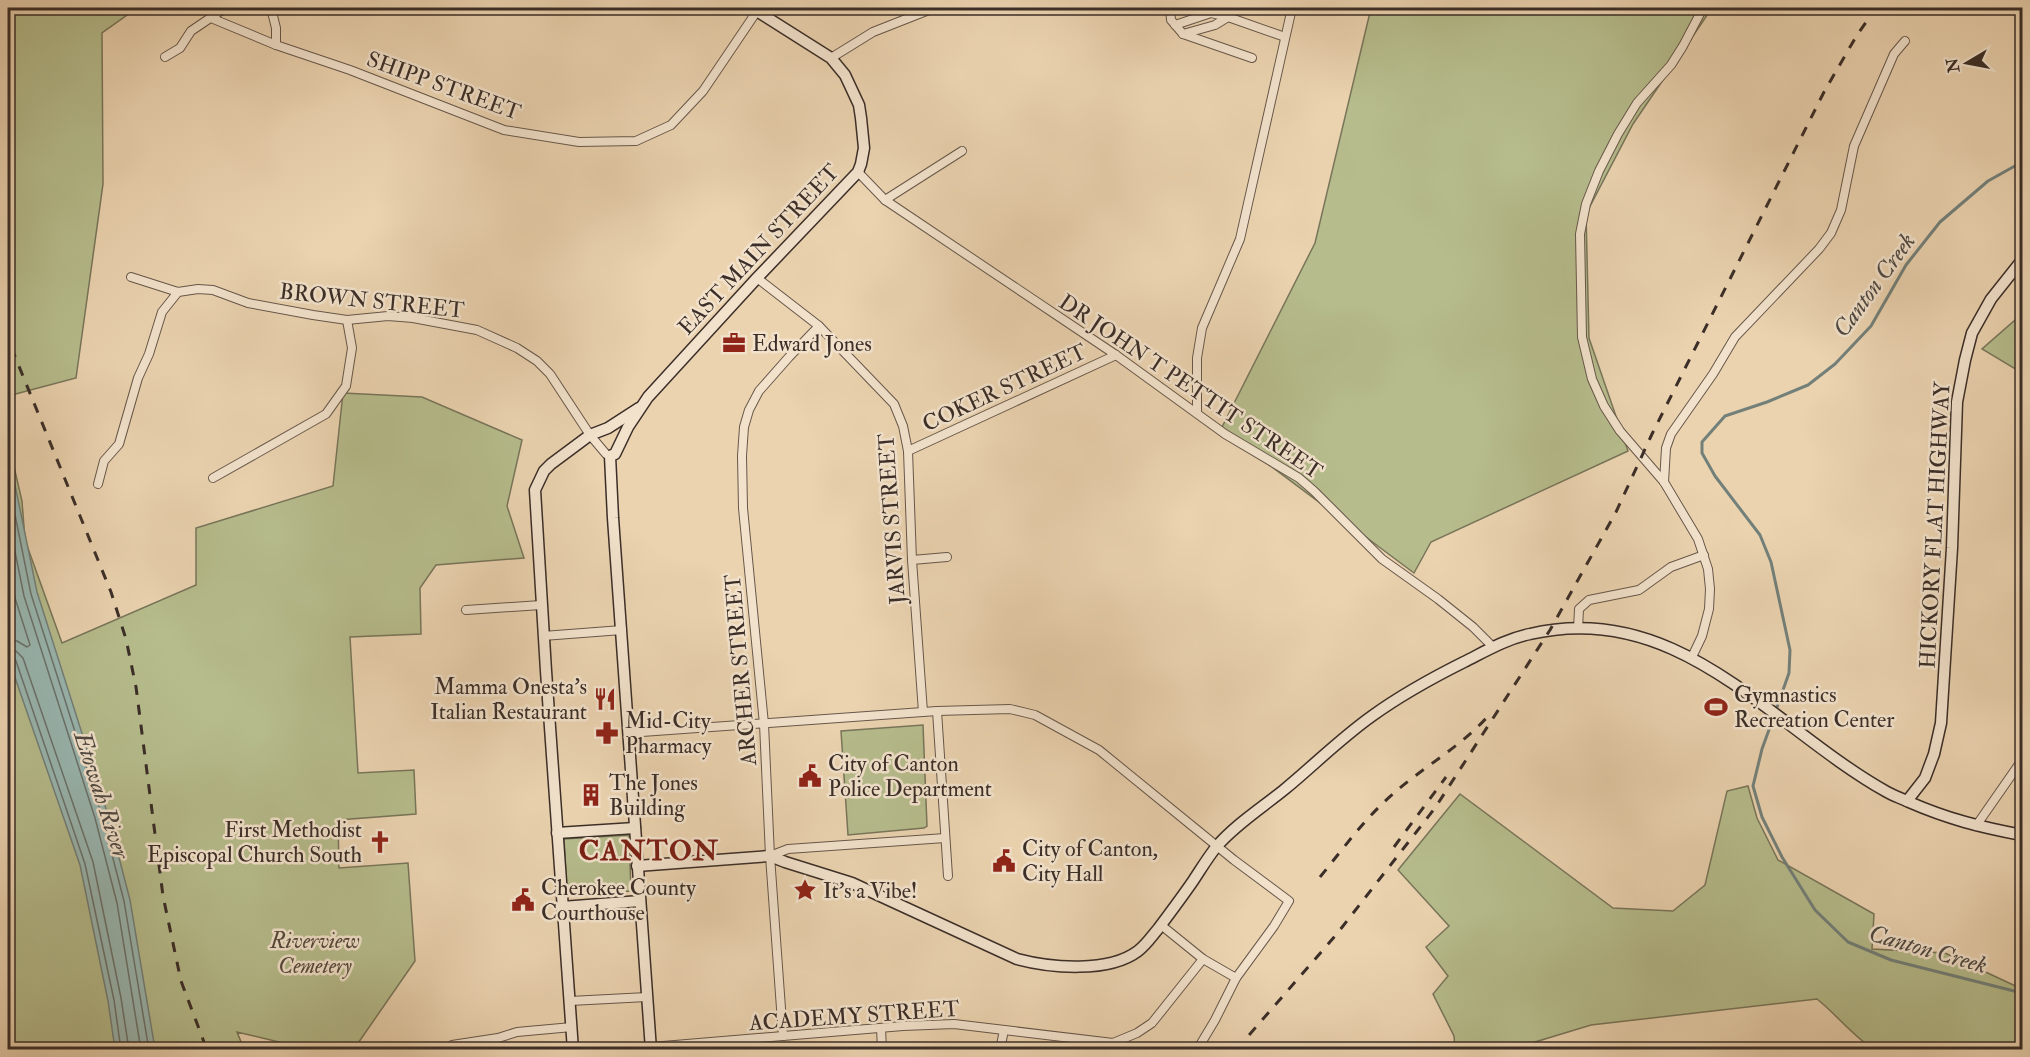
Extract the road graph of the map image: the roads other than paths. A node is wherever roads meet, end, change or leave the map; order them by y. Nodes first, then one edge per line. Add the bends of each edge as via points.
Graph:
1 (225, 8) edge
2 (271, 8) edge
3 (934, 8) edge
4 (1170, 8) edge
5 (1228, 8) edge
6 (1292, 8) edge
7 (1703, 8) edge
8 (755, 9) edge
9 (1228, 17) junction
10 (211, 18) junction
11 (1175, 25) junction
12 (1183, 34) junction
13 (1285, 37) junction
14 (1905, 41) dead end
15 (276, 45) junction
16 (165, 57) dead end
17 (831, 58) junction
18 (1252, 58) dead end
19 (963, 151) dead end
20 (858, 172) junction
21 (885, 200) junction
22 (2022, 260) edge
23 (131, 278) dead end
24 (757, 278) junction
25 (178, 292) junction
26 (347, 320) junction
27 (819, 326) junction
28 (1116, 355) junction
29 (639, 407) junction
30 (1197, 413) junction
31 (590, 435) junction
32 (908, 451) junction
33 (610, 456) junction
34 (213, 478) dead end
35 (1664, 482) junction
36 (98, 484) dead end
37 (1704, 555) junction
38 (946, 557) dead end
39 (912, 560) junction
40 (541, 605) junction
41 (466, 610) dead end
42 (1578, 629) junction
43 (622, 630) junction
44 (543, 636) junction
45 (1492, 646) junction
46 (1692, 657) junction
47 (937, 711) junction
48 (923, 712) junction
49 (764, 724) junction
50 (628, 733) junction
51 (2022, 760) edge
52 (1907, 801) junction
53 (1976, 826) junction
54 (635, 828) junction
55 (557, 833) junction
56 (2022, 835) edge
57 (945, 838) junction
58 (1217, 846) junction
59 (770, 856) junction
60 (637, 866) junction
61 (948, 876) dead end
62 (640, 901) junction
63 (562, 907) junction
64 (1161, 925) junction
65 (1203, 959) junction
66 (1236, 978) junction
67 (647, 997) junction
68 (570, 1001) junction
69 (572, 1027) junction
70 (881, 1028) junction
71 (1004, 1030) junction
72 (783, 1036) junction
73 (452, 1045) dead end
74 (651, 1048) edge
75 (573, 1050) edge
76 (882, 1050) edge
77 (1000, 1050) edge
78 (1197, 1050) edge

1 - 10 street
2 - 15 street
3 - 17 street via 873,32
4 - 11 street
5 - 9 street
6 - 13 street
7 - 35 street via 1677,56 1618,134 1586,204 1580,234 1582,336 1592,379 1620,431
8 - 15 street, SHIPP STREET via 703,91 671,125 636,141 579,142 504,130 350,69
8 - 17 street, EAST MAIN STREET
9 - 11 street via 1211,14
9 - 12 street
9 - 13 street
10 - 15 street, SHIPP STREET
10 - 16 street via 191,31 180,48
11 - 12 street
12 - 18 street
13 - 30 street via 1240,239 1202,328 1197,358
14 - 35 street via 1894,54 1854,147 1841,210 1831,233 1735,337 1671,434
17 - 20 street, EAST MAIN STREET via 845,75 859,105 864,148
19 - 21 street
20 - 21 street, DR JOHN T PETTIT STREET
20 - 24 street, EAST MAIN STREET
21 - 28 street, DR JOHN T PETTIT STREET
22 - 52 street, HICKORY FLAT HIGHWAY via 1991,299 1972,333 1965,360 1957,402 1941,723 1925,778
23 - 25 street
24 - 27 street, JARVIS STREET
24 - 29 street, EAST MAIN STREET
25 - 26 street, BROWN STREET via 213,290 248,303
25 - 36 street via 162,312 119,444 104,461
26 - 31 street, BROWN STREET via 412,318 477,330 501,341 537,361 550,374
26 - 34 street via 351,348 346,386 326,414
27 - 32 street, JARVIS STREET via 894,404
27 - 49 street, ARCHER STREET via 759,391 744,427 743,508
28 - 30 street, DR JOHN T PETTIT STREET
28 - 32 street, COKER STREET
29 - 31 street, EAST MAIN STREET
29 - 33 street, EAST MAIN STREET via 615,454
30 - 45 street, DR JOHN T PETTIT STREET via 1299,478 1382,559 1447,606
31 - 33 street
31 - 40 street, EAST MAIN STREET via 544,471 535,490
32 - 39 street, JARVIS STREET
33 - 43 street
35 - 37 street
37 - 42 street via 1671,567 1639,590 1589,600 1579,609
37 - 46 street via 1709,609
38 - 39 street
39 - 48 street, JARVIS STREET
40 - 41 street
40 - 44 street
42 - 45 street via 1544,630
42 - 46 street via 1610,629 1662,643
43 - 44 street
43 - 50 street
44 - 55 street
45 - 58 street via 1426,681 1373,716
46 - 52 street via 1857,775
47 - 48 street
47 - 57 street
47 - 58 street via 1010,709 1035,715 1099,750
48 - 49 street
49 - 50 street
49 - 59 street, ARCHER STREET
50 - 54 street
51 - 53 street
52 - 53 street
53 - 56 street
54 - 55 street
54 - 60 street
55 - 63 street
57 - 59 street via 788,849
57 - 61 street
58 - 64 street
58 - 66 street via 1289,901
59 - 60 street
59 - 64 street via 852,883 1017,960 1035,964 1105,964 1125,958 1138,951
59 - 72 street, ARCHER STREET
60 - 62 street
62 - 63 street
62 - 67 street
63 - 68 street
64 - 65 street
65 - 66 street
65 - 71 street, ACADEMY STREET via 1152,1023 1123,1040 1097,1042
66 - 78 street
67 - 68 street
67 - 74 street
68 - 69 street
69 - 73 street via 517,1032
69 - 75 street
70 - 71 street, ACADEMY STREET via 954,1024
70 - 72 street, ACADEMY STREET
70 - 76 street
71 - 77 street
72 - 74 street, ACADEMY STREET

